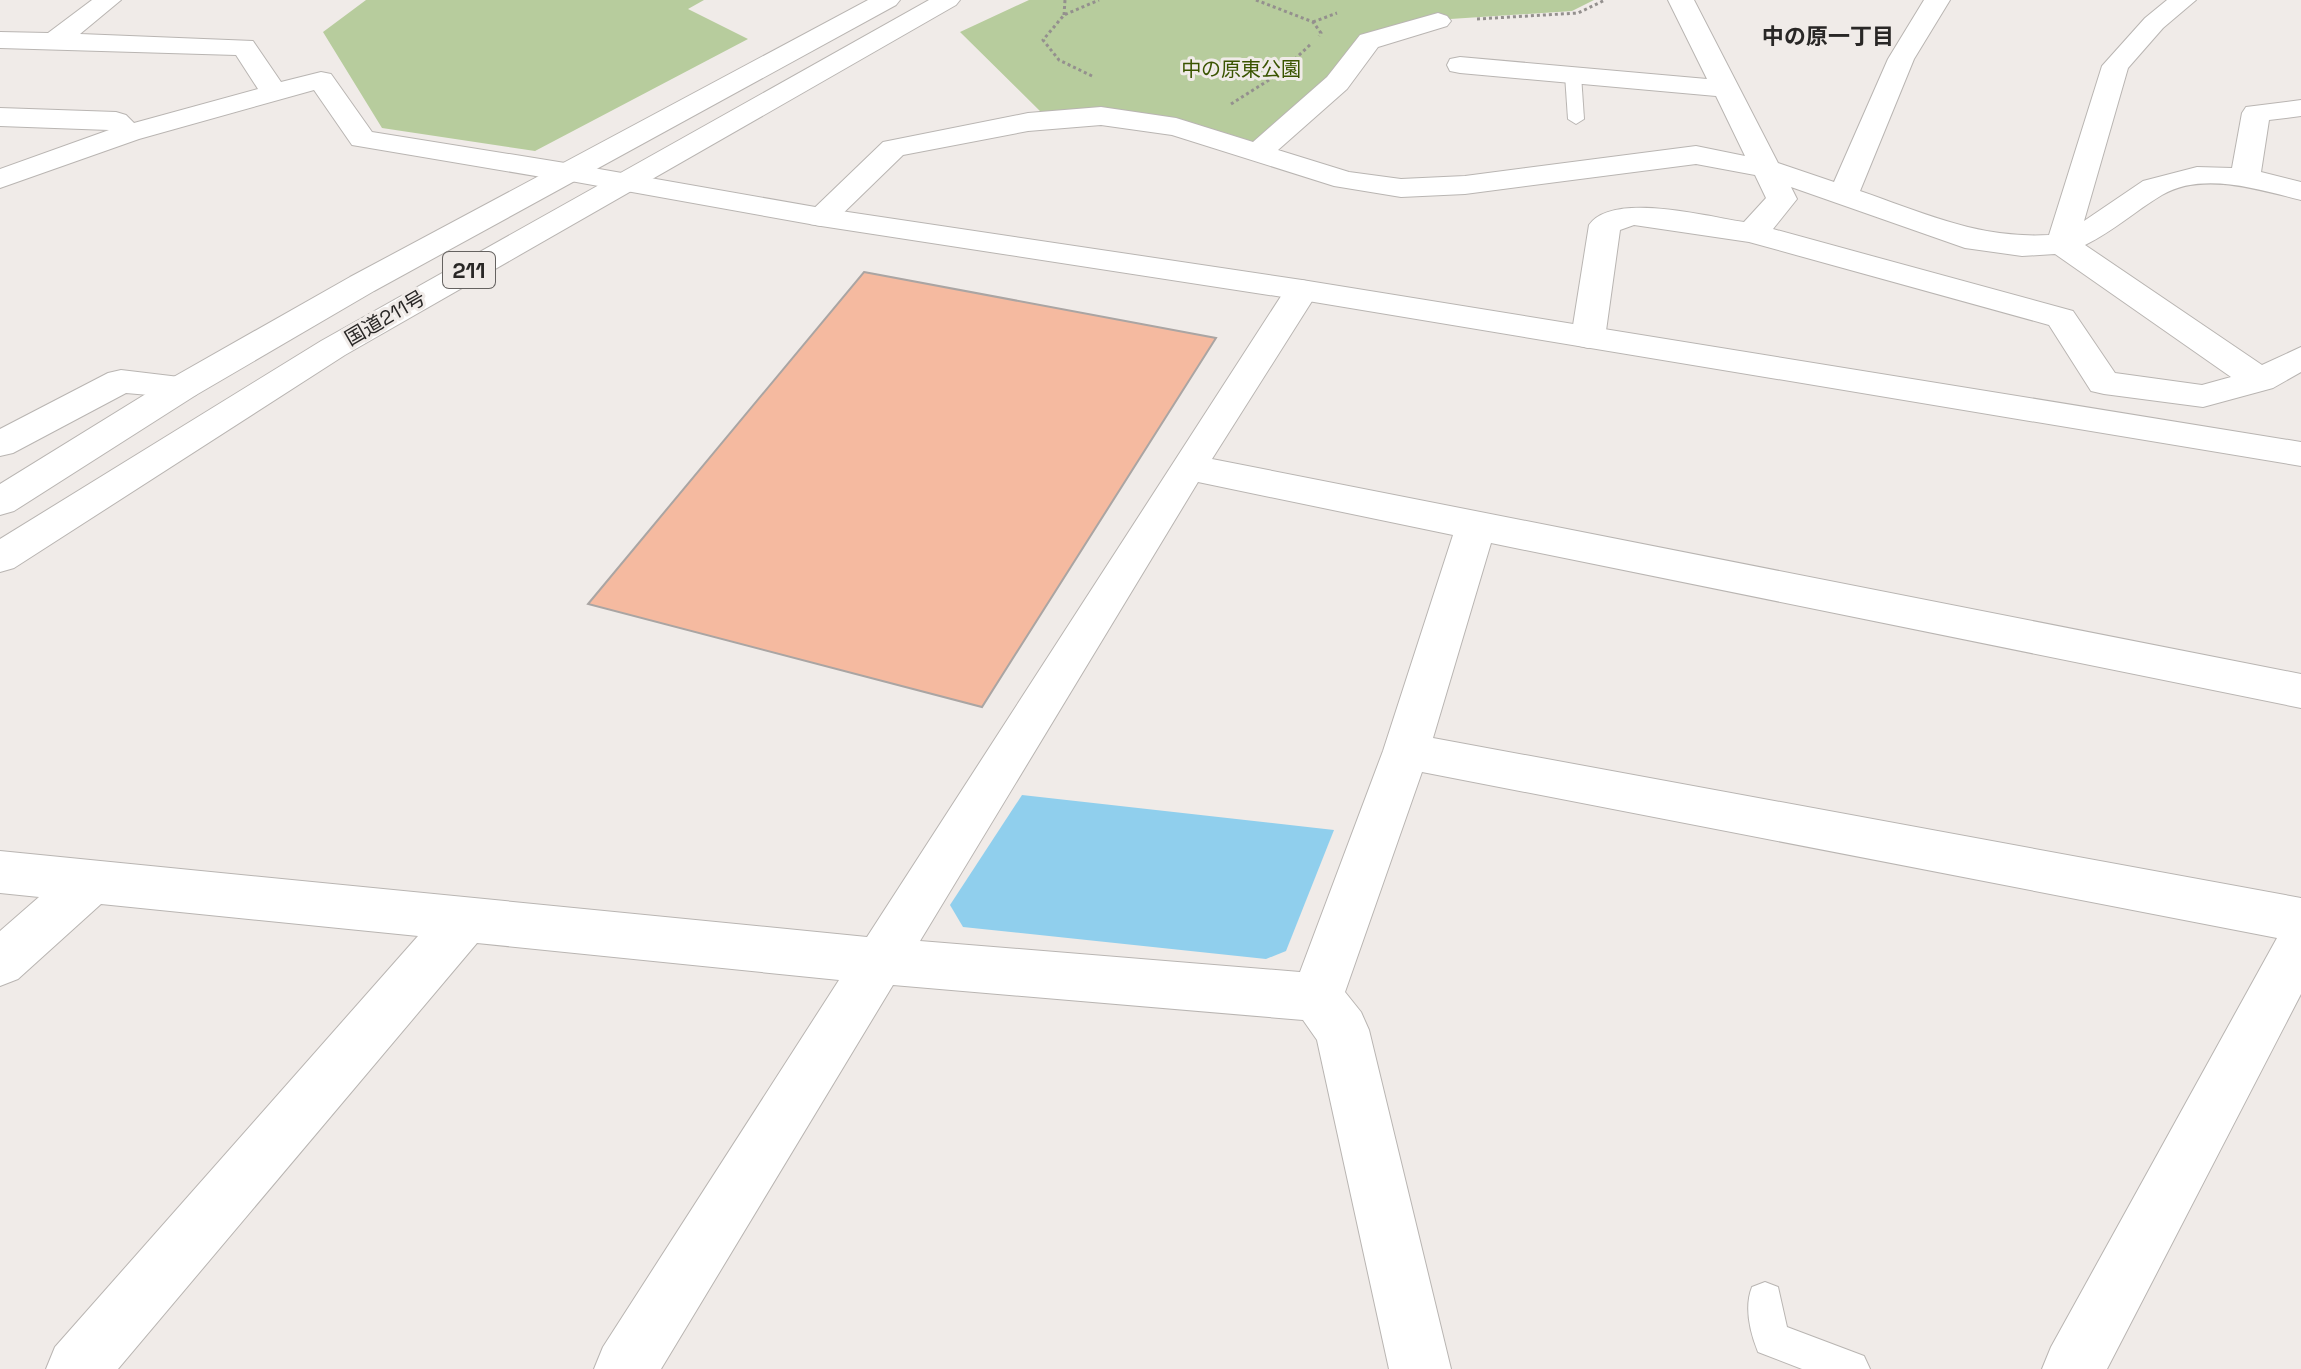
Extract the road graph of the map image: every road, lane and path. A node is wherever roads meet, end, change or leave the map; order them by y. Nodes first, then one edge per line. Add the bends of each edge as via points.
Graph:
1 (108, 0) edge
2 (887, 0) edge
3 (947, 0) edge
4 (1065, 0) edge
5 (1099, 0) edge
6 (1256, 0) edge
7 (1605, 0) edge
8 (1681, 0) edge
9 (1937, 0) edge
10 (2183, 0) edge
11 (1064, 15) junction
12 (1438, 21) joint
13 (0, 40) edge
14 (56, 40) junction
15 (1460, 65) dead end
16 (1573, 75) junction
17 (1100, 80) dead end
18 (1727, 89) junction
19 (274, 92) junction
20 (1217, 102) dead end
21 (2301, 108) edge
22 (0, 117) edge
23 (1576, 119) dead end
24 (129, 133) junction
25 (1257, 153) junction
26 (1768, 169) junction
27 (565, 172) junction
28 (2245, 177) junction
29 (0, 179) edge
30 (626, 182) junction
31 (2301, 191) edge
32 (1843, 195) junction
33 (821, 217) junction
34 (1752, 233) junction
35 (2062, 244) junction
36 (1302, 290) junction
37 (1588, 338) junction
38 (2301, 358) edge
39 (2260, 380) junction
40 (183, 387) junction
41 (0, 444) edge
42 (2301, 454) edge
43 (1188, 467) junction
44 (0, 502) edge
45 (1476, 526) junction
46 (0, 558) edge
47 (2301, 691) edge
48 (1406, 751) junction
49 (0, 872) edge
50 (92, 881) junction
51 (2301, 920) edge
52 (464, 921) junction
53 (2301, 943) edge
54 (878, 961) junction
55 (0, 963) edge
56 (1317, 997) junction
57 (1765, 1300) dead end
58 (77, 1369) edge
59 (625, 1369) edge
60 (1420, 1369) edge
61 (1851, 1369) edge
62 (2073, 1369) edge

1 - 14 main road
2 - 27 main road, 国道211号 / 211
3 - 30 main road, 国道211号 / 211
4 - 11 path
5 - 11 path
6 - 20 path via 1313,22 1321,33 1280,73 1233,104
7 - 12 path via 1578,13
8 - 18 main road
9 - 32 main road via 1901,59
10 - 35 main road via 2115,66
11 - 17 path via 1043,40 1059,60
12 - 25 main road via 1369,41 1337,83
13 - 14 main road
14 - 19 main road via 244,47
15 - 16 main road
16 - 18 main road
16 - 23 lane
18 - 26 main road
19 - 24 main road
19 - 27 main road via 321,80 362,139
21 - 28 main road via 2256,113
22 - 24 main road via 116,121
24 - 29 main road
25 - 26 main road via 1345,180 1401,188 1465,185 1696,155
25 - 33 main road via 1176,127 1101,116 1028,122 893,148
26 - 32 main road
26 - 34 main road via 1782,199
27 - 30 main road
27 - 40 main road, 国道211号 / 211
28 - 31 main road
28 - 35 main road via 2197,176 2154,187 2102,225
30 - 33 main road
30 - 46 main road, 国道211号 / 211 via 345,341
32 - 35 main road via 1976,241
33 - 36 main road
34 - 37 main road via 1631,215 1605,225
34 - 39 main road via 2061,318 2104,383 2203,396
35 - 39 main road
36 - 37 main road
36 - 43 main road
37 - 42 main road
38 - 39 main road
40 - 41 main road via 121,381
40 - 44 main road, 国道211号 / 211
43 - 45 main road
43 - 54 main road
45 - 47 main road
45 - 48 main road
48 - 51 main road
48 - 56 main road
49 - 50 main road
50 - 52 main road
50 - 55 main road
52 - 54 main road
52 - 58 main road
53 - 62 main road
54 - 56 main road
54 - 59 main road
56 - 60 main road via 1342,1030
57 - 61 lane via 1771,1339

